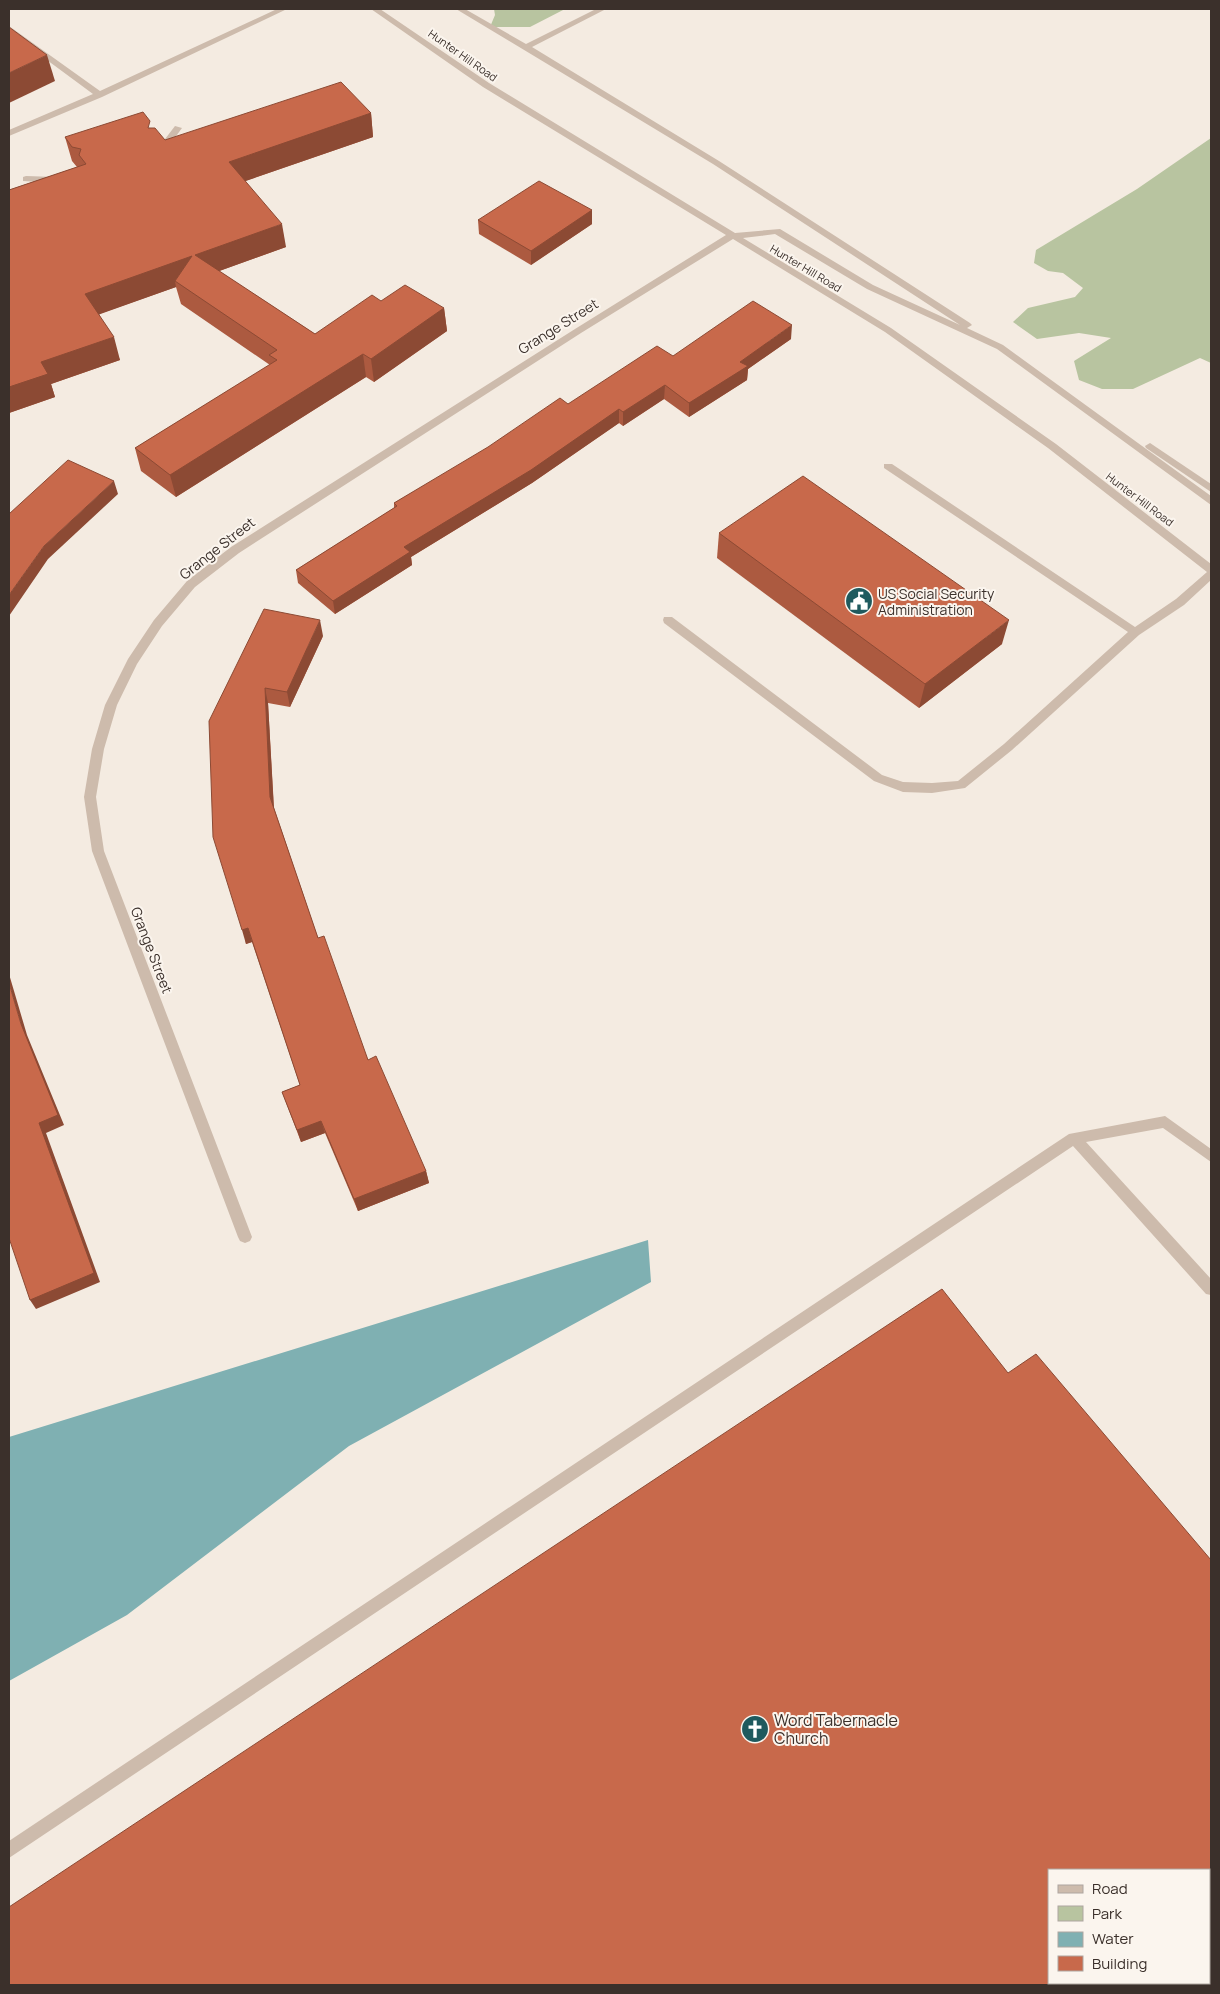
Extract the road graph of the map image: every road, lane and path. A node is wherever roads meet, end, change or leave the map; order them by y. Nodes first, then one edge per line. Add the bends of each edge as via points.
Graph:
1 (283, 9) edge
2 (375, 9) edge
3 (460, 9) edge
4 (602, 9) edge
5 (9, 28) edge
6 (526, 47) junction
7 (99, 95) junction
8 (178, 128) dead end
9 (9, 133) edge
10 (158, 148) edge
11 (26, 179) dead end
12 (62, 180) edge
13 (732, 236) junction
14 (1000, 347) junction
15 (888, 466) dead end
16 (1211, 489) edge
17 (1211, 501) edge
18 (1211, 568) edge
19 (1211, 574) edge
20 (668, 620) dead end
21 (1135, 632) junction
22 (1074, 1138) junction
23 (1211, 1156) edge
24 (245, 1237) dead end
25 (1211, 1289) edge
26 (9, 1850) edge

1 - 7 street
2 - 13 street, Hunter Hill Road via 486,85
3 - 6 street
4 - 6 street
5 - 7 street
6 - 14 street via 839,240
7 - 9 street
8 - 10 street via 165,145
11 - 12 street
13 - 14 street via 777,231 870,287
13 - 18 street, Hunter Hill Road via 888,330 1052,446
13 - 24 street, Grange Street via 235,550 191,584 158,623 132,662 111,705 98,749 90,797 98,851
14 - 16 street
14 - 17 street
15 - 21 street
19 - 21 street via 1180,602
20 - 21 street via 878,778 903,787 932,788 962,784 1008,747
22 - 23 street via 1165,1122
22 - 25 street
22 - 26 street

